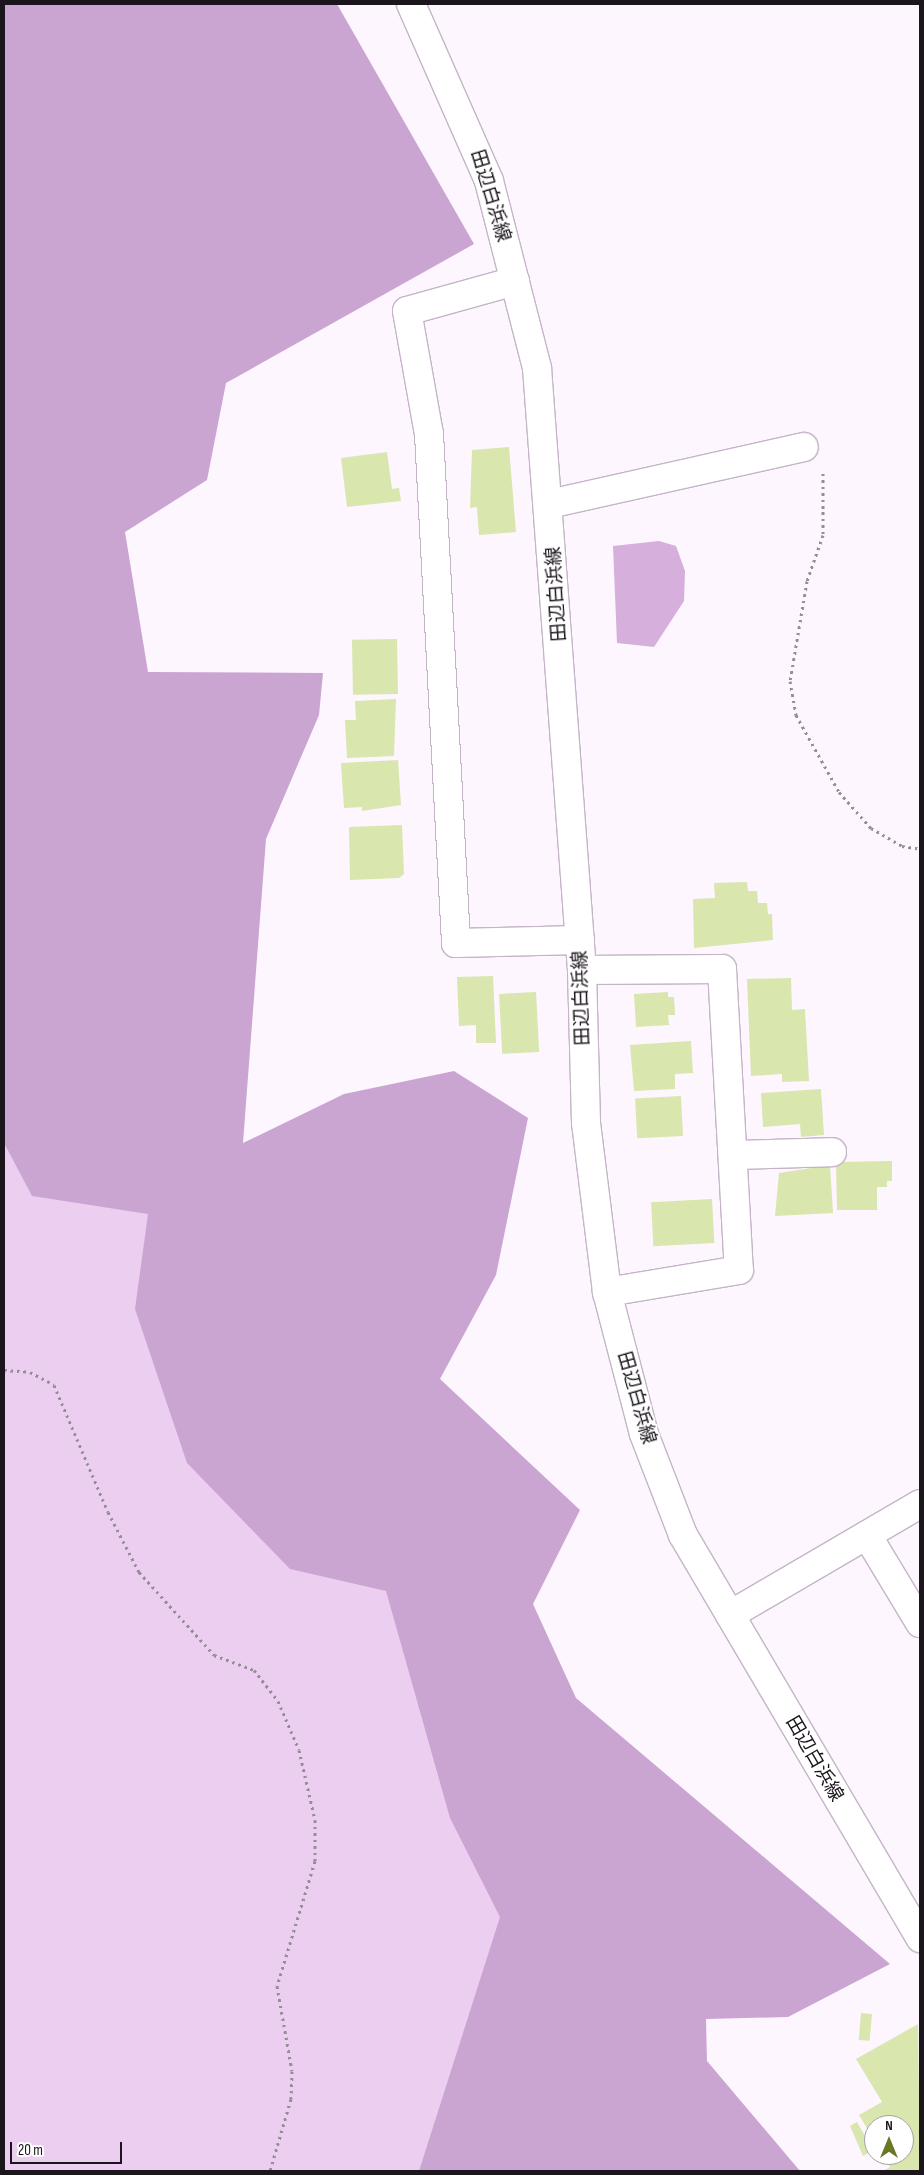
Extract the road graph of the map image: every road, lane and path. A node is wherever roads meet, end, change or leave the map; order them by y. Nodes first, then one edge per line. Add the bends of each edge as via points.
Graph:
1 (411, 4) edge
2 (515, 281) junction
3 (804, 447) joint
4 (550, 504) junction
5 (920, 849) edge
6 (580, 940) junction
7 (582, 970) junction
8 (832, 1152) dead end
9 (733, 1155) junction
10 (607, 1292) junction
11 (4, 1370) edge
12 (920, 1504) edge
13 (867, 1535) junction
14 (730, 1615) junction
15 (920, 1623) edge
16 (920, 1938) edge
17 (270, 2171) edge

1 - 2 street, 田辺白浜線 via 489,181
2 - 4 street, 田辺白浜線 via 537,368
2 - 6 street via 407,311 429,434 456,943
3 - 4 street
3 - 5 path via 822,468 826,500 822,535 808,581 790,681 796,715 839,792 871,828 902,846
4 - 6 street, 田辺白浜線
6 - 7 street, 田辺白浜線
7 - 9 street via 722,969
7 - 10 street, 田辺白浜線 via 586,1124
8 - 9 street
9 - 10 street via 740,1270
10 - 14 street, 田辺白浜線 via 644,1434 683,1535
11 - 17 path via 30,1372 54,1385 108,1512 139,1572 214,1655 254,1670 278,1701 299,1750 315,1820 315,1861 277,1986 292,2071 292,2098
12 - 13 street
13 - 14 street
13 - 15 street
14 - 16 street, 田辺白浜線

